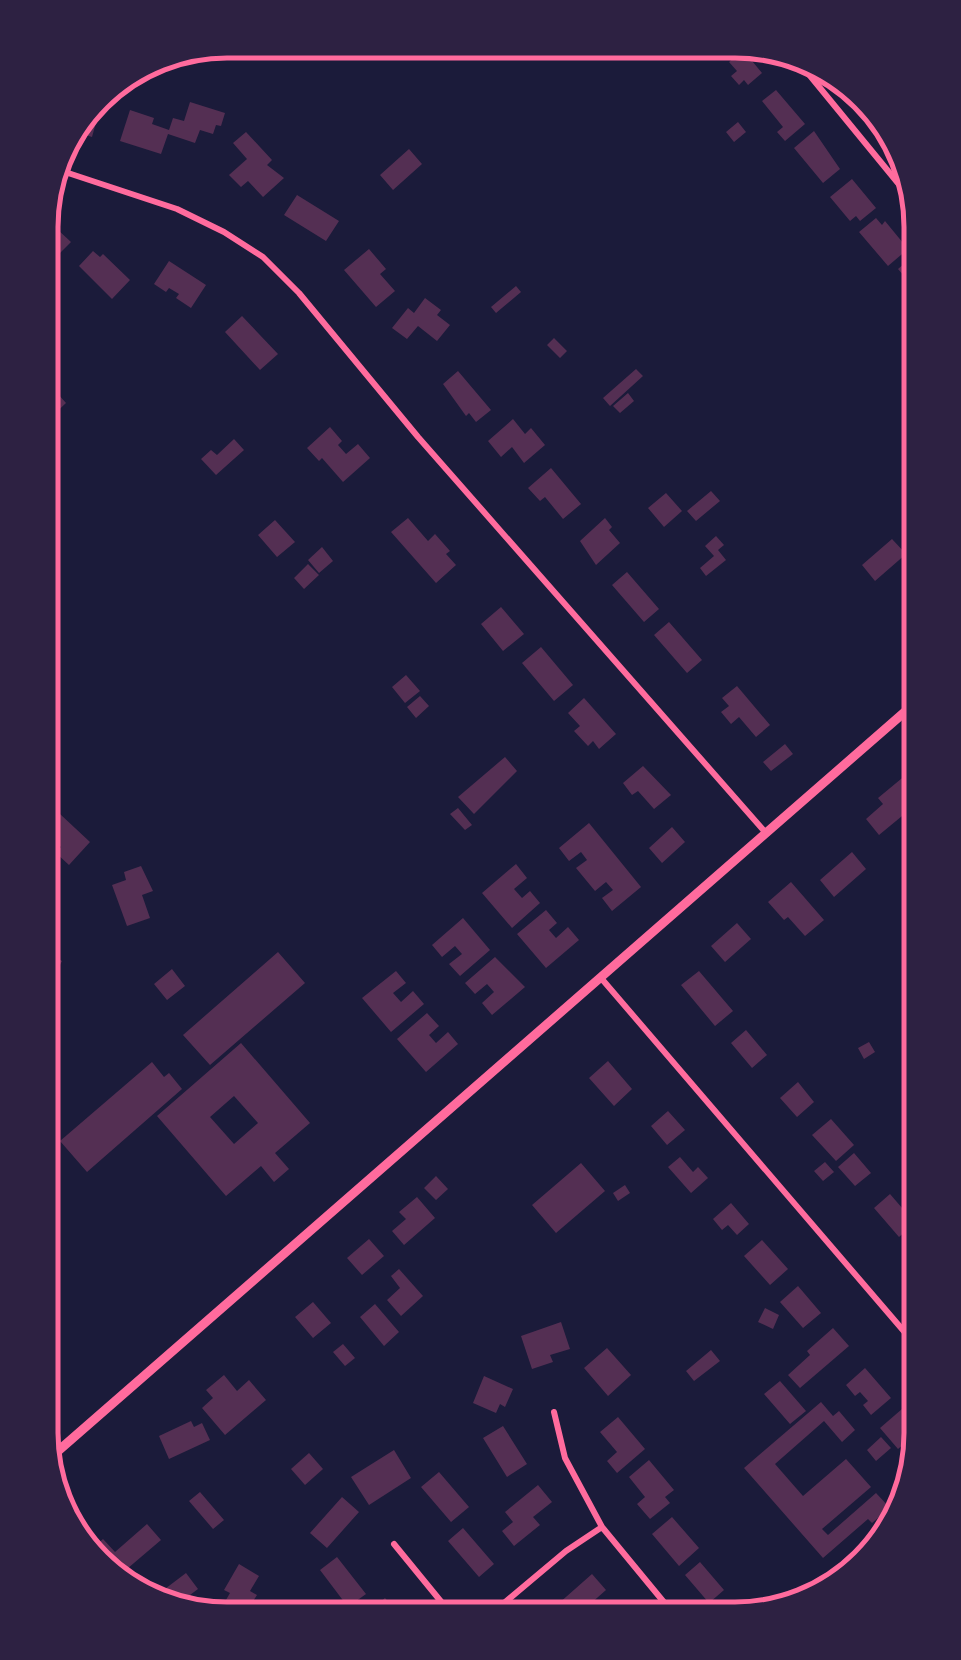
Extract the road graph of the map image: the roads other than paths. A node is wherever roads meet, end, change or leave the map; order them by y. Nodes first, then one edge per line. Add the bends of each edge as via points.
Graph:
1 (810, 75) edge
2 (66, 172) edge
3 (897, 183) edge
4 (904, 713) edge
5 (766, 834) junction
6 (601, 978) junction
7 (903, 1329) edge
8 (554, 1412) dead end
9 (60, 1450) edge
10 (602, 1527) junction
11 (394, 1544) dead end
12 (441, 1602) edge
13 (505, 1602) edge
14 (664, 1602) edge

1 - 3 street
2 - 5 street via 177,209 263,257
4 - 5 main road
5 - 6 main road
6 - 7 street
6 - 9 main road
8 - 10 street via 565,1458
10 - 13 street
10 - 14 street
11 - 12 street

